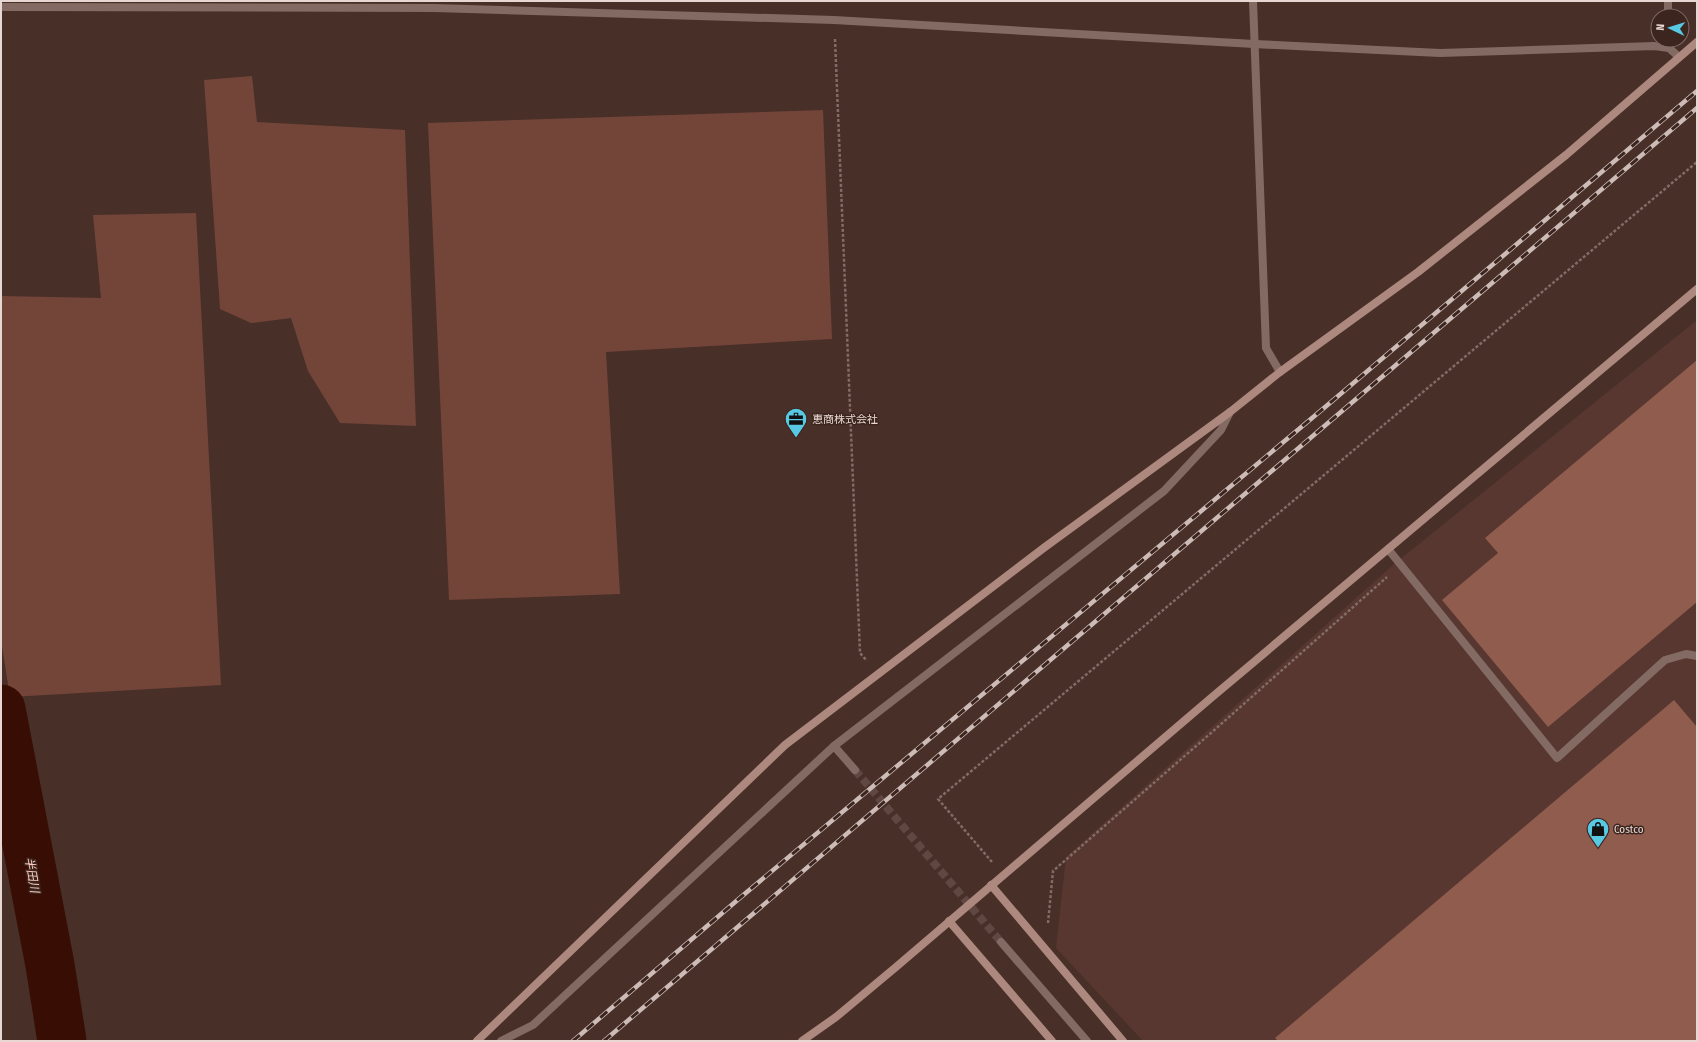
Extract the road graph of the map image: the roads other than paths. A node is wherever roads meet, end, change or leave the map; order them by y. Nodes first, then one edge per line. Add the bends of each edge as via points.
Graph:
1 (1253, 1) edge
2 (434, 4) edge
3 (1, 7) edge
4 (1697, 42) edge
5 (1254, 44) junction
6 (1650, 46) edge
7 (1672, 48) edge
8 (1679, 57) junction
9 (1697, 289) edge
10 (1280, 372) junction
11 (1230, 412) junction
12 (1388, 549) junction
13 (1697, 656) edge
14 (834, 746) junction
15 (855, 770) tunnel mouth
16 (991, 885) junction
17 (949, 921) junction
18 (1001, 942) tunnel mouth
19 (477, 1041) edge
20 (501, 1041) edge
21 (802, 1041) edge
22 (1052, 1041) edge
23 (1087, 1041) edge
24 (1123, 1041) edge

1 - 5 street
2 - 3 street
2 - 5 street via 834,20
4 - 8 street
5 - 6 street via 1440,53
5 - 10 street via 1266,348
7 - 8 street
8 - 10 street via 1566,155 1418,272
9 - 12 street
10 - 11 street
11 - 14 street via 1221,430 1164,491
11 - 19 street via 1051,542 785,745
12 - 13 street via 1557,758 1665,660 1686,654
12 - 16 street
14 - 15 street
14 - 20 street via 533,1025
16 - 17 street
16 - 24 street
17 - 21 street via 836,1017
17 - 22 street
18 - 23 street

